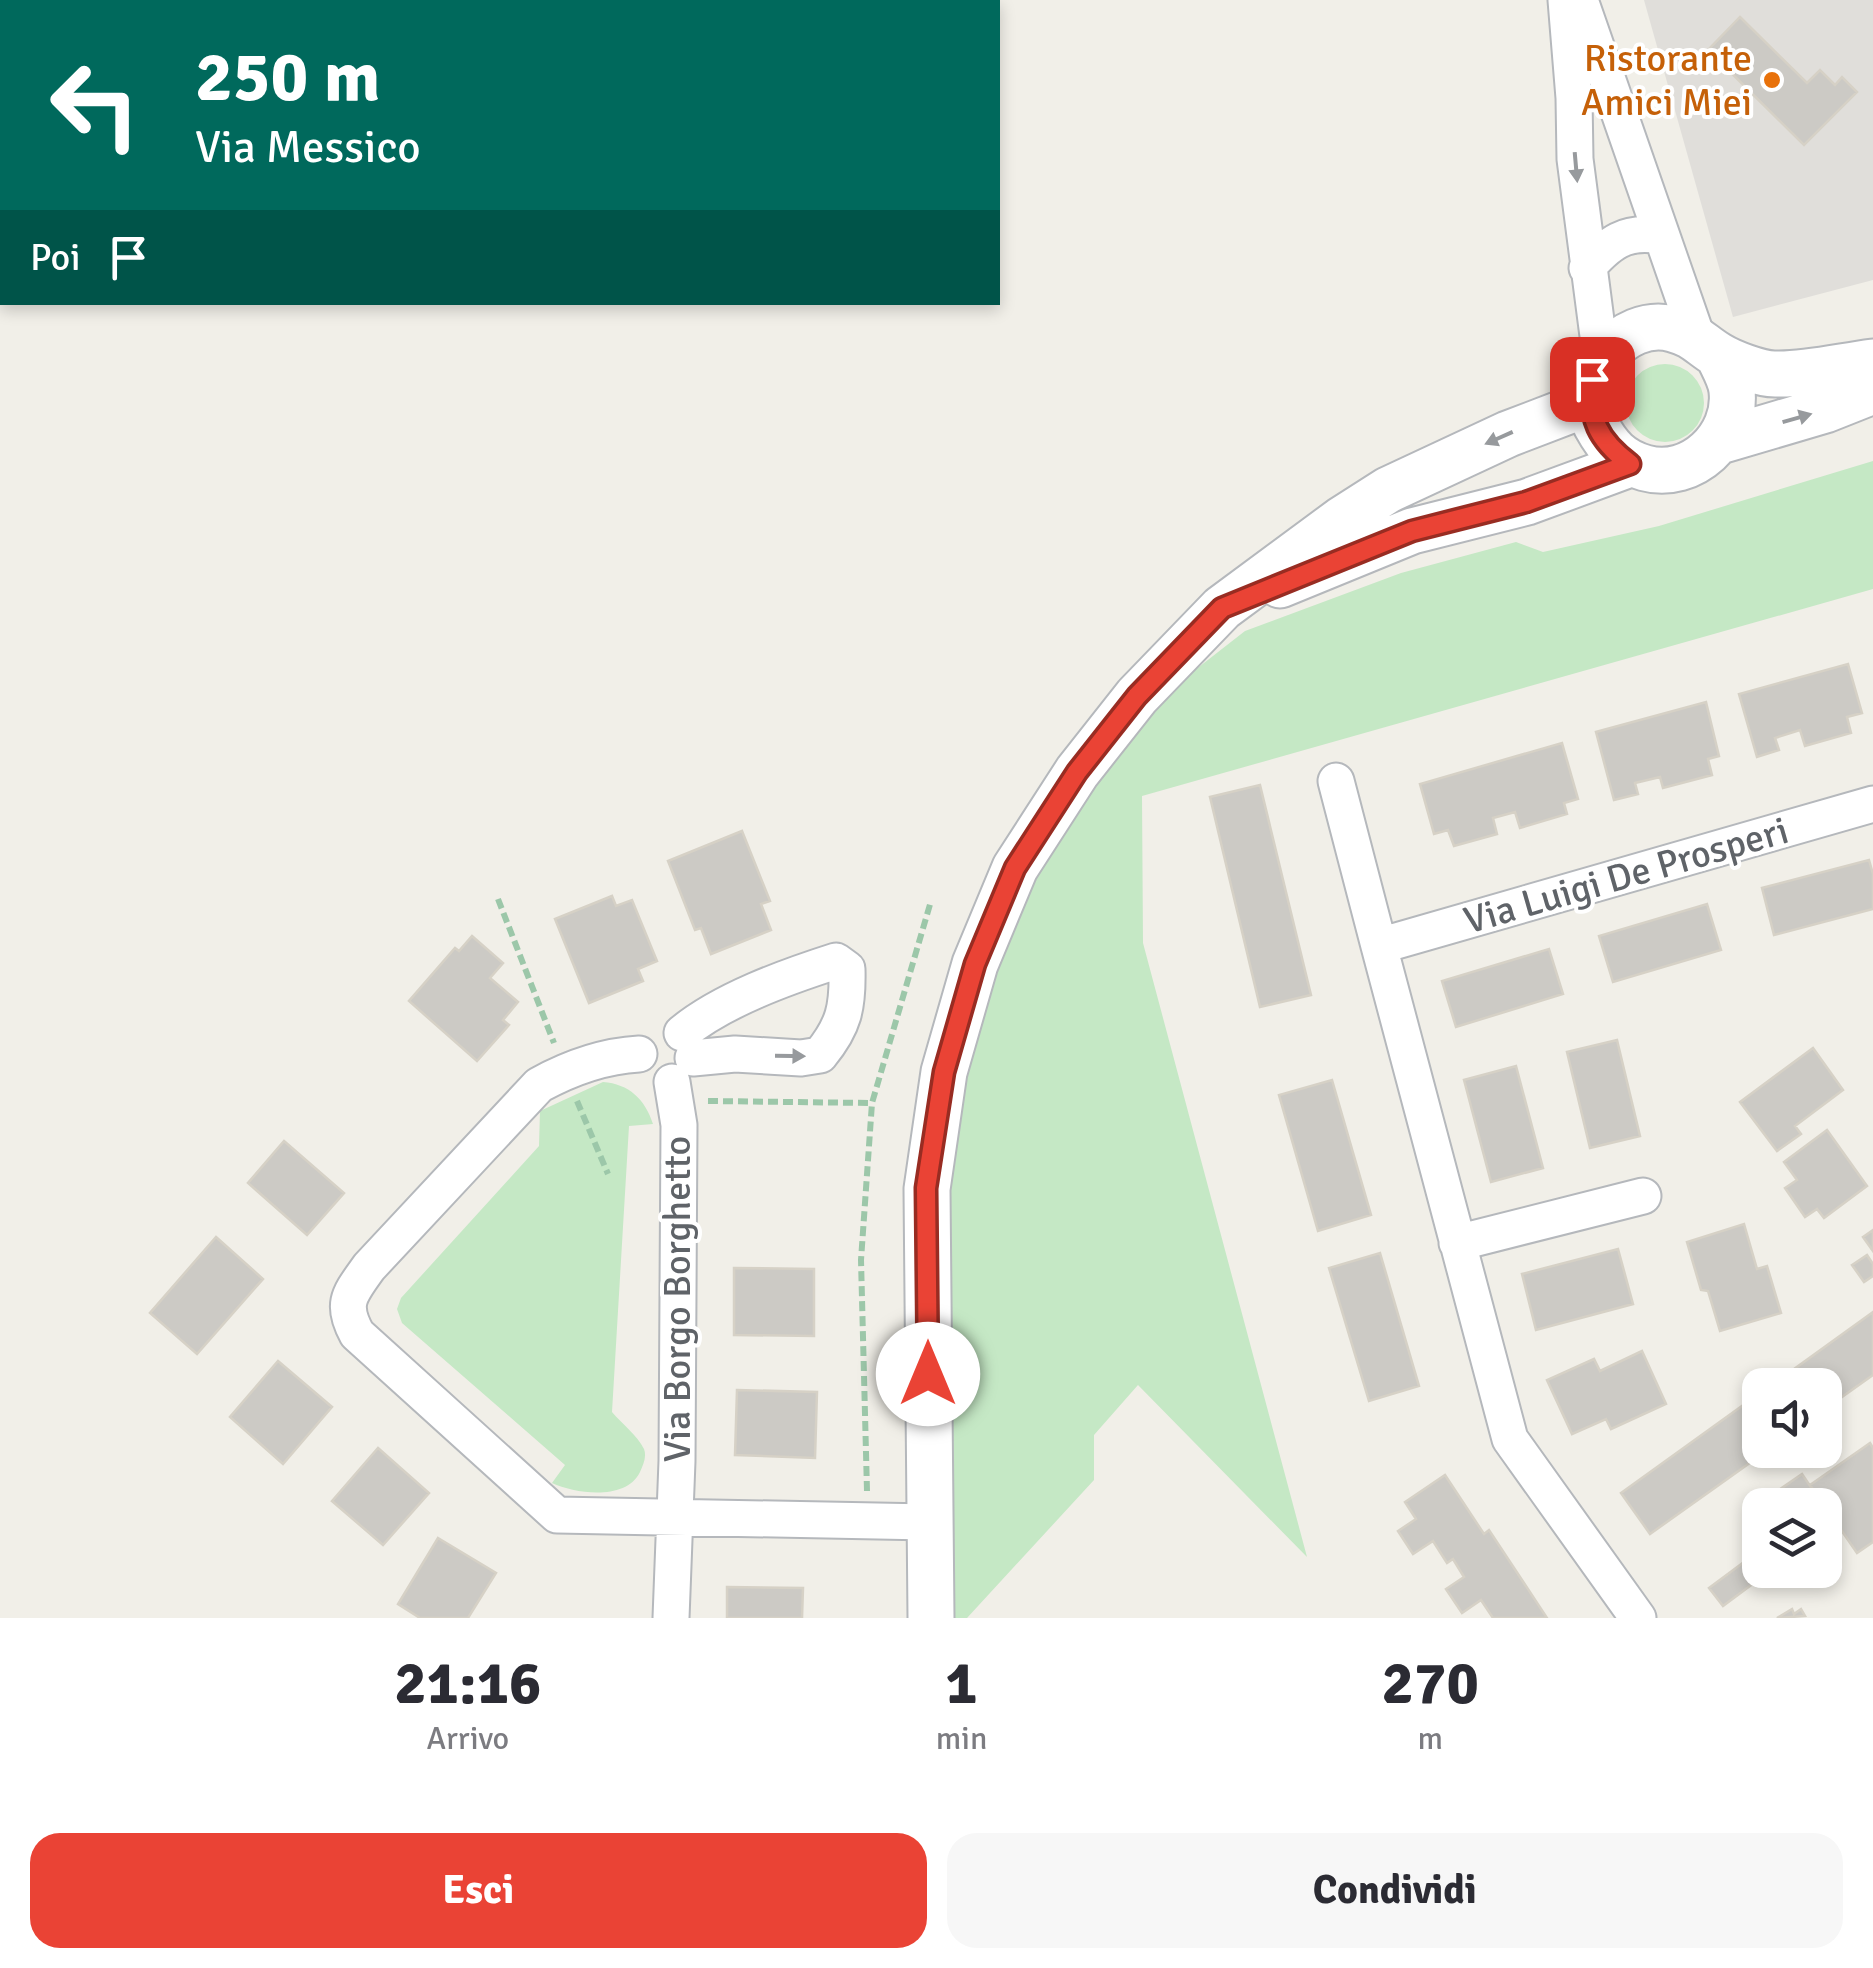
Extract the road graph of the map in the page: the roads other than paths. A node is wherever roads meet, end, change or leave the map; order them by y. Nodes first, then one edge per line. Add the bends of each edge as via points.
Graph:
1 (1566, 0) edge
2 (1580, 0) edge
3 (1660, 236) junction
4 (1587, 268) junction
5 (1708, 346) junction
6 (1601, 359) junction
7 (1873, 362) edge
8 (1873, 391) edge
9 (1590, 403) junction
10 (1720, 441) junction
11 (1630, 464) junction
12 (1222, 608) junction
13 (1336, 781) dead end
14 (1873, 804) edge
15 (1379, 946) junction
16 (639, 1054) junction
17 (681, 1068) junction
18 (1644, 1196) dead end
19 (1457, 1243) junction
20 (676, 1517) junction
21 (929, 1522) junction
22 (671, 1618) edge
23 (931, 1618) edge
24 (1638, 1618) edge

1 -> 4 street
2 - 3 street
3 - 4 street via 1638,232 1606,247
3 - 5 street
4 - 6 street
5 - 6 street via 1668,327 1646,328
5 - 7 street via 1772,375
5 - 10 street via 1732,388 1732,411
6 - 9 street
10 -> 8 street
9 - 11 street via 1609,448
9 -> 12 street via 1388,490
10 - 11 street via 1683,467
11 - 12 street via 1526,502 1412,531
12 - 21 street via 1137,696 1077,772 1015,868 975,964 944,1072 926,1188
13 - 15 street
14 - 15 street, Via Luigi De Prosperi
15 - 19 street
16 - 17 street, Via Borgo Borghetto via 641,1067 656,1082
16 - 17 street, Via Borgo Borghetto via 654,1030 675,1029
16 - 20 street, Via Borgo Borghetto via 565,1071 540,1085 369,1267 350,1294 346,1315 357,1334 557,1515
17 - 20 street, Via Borgo Borghetto
18 - 19 street
19 - 24 street via 1510,1439
20 - 21 street, Via Borgo Borghetto
20 - 22 street, Via Borgo Borghetto
21 - 23 street

